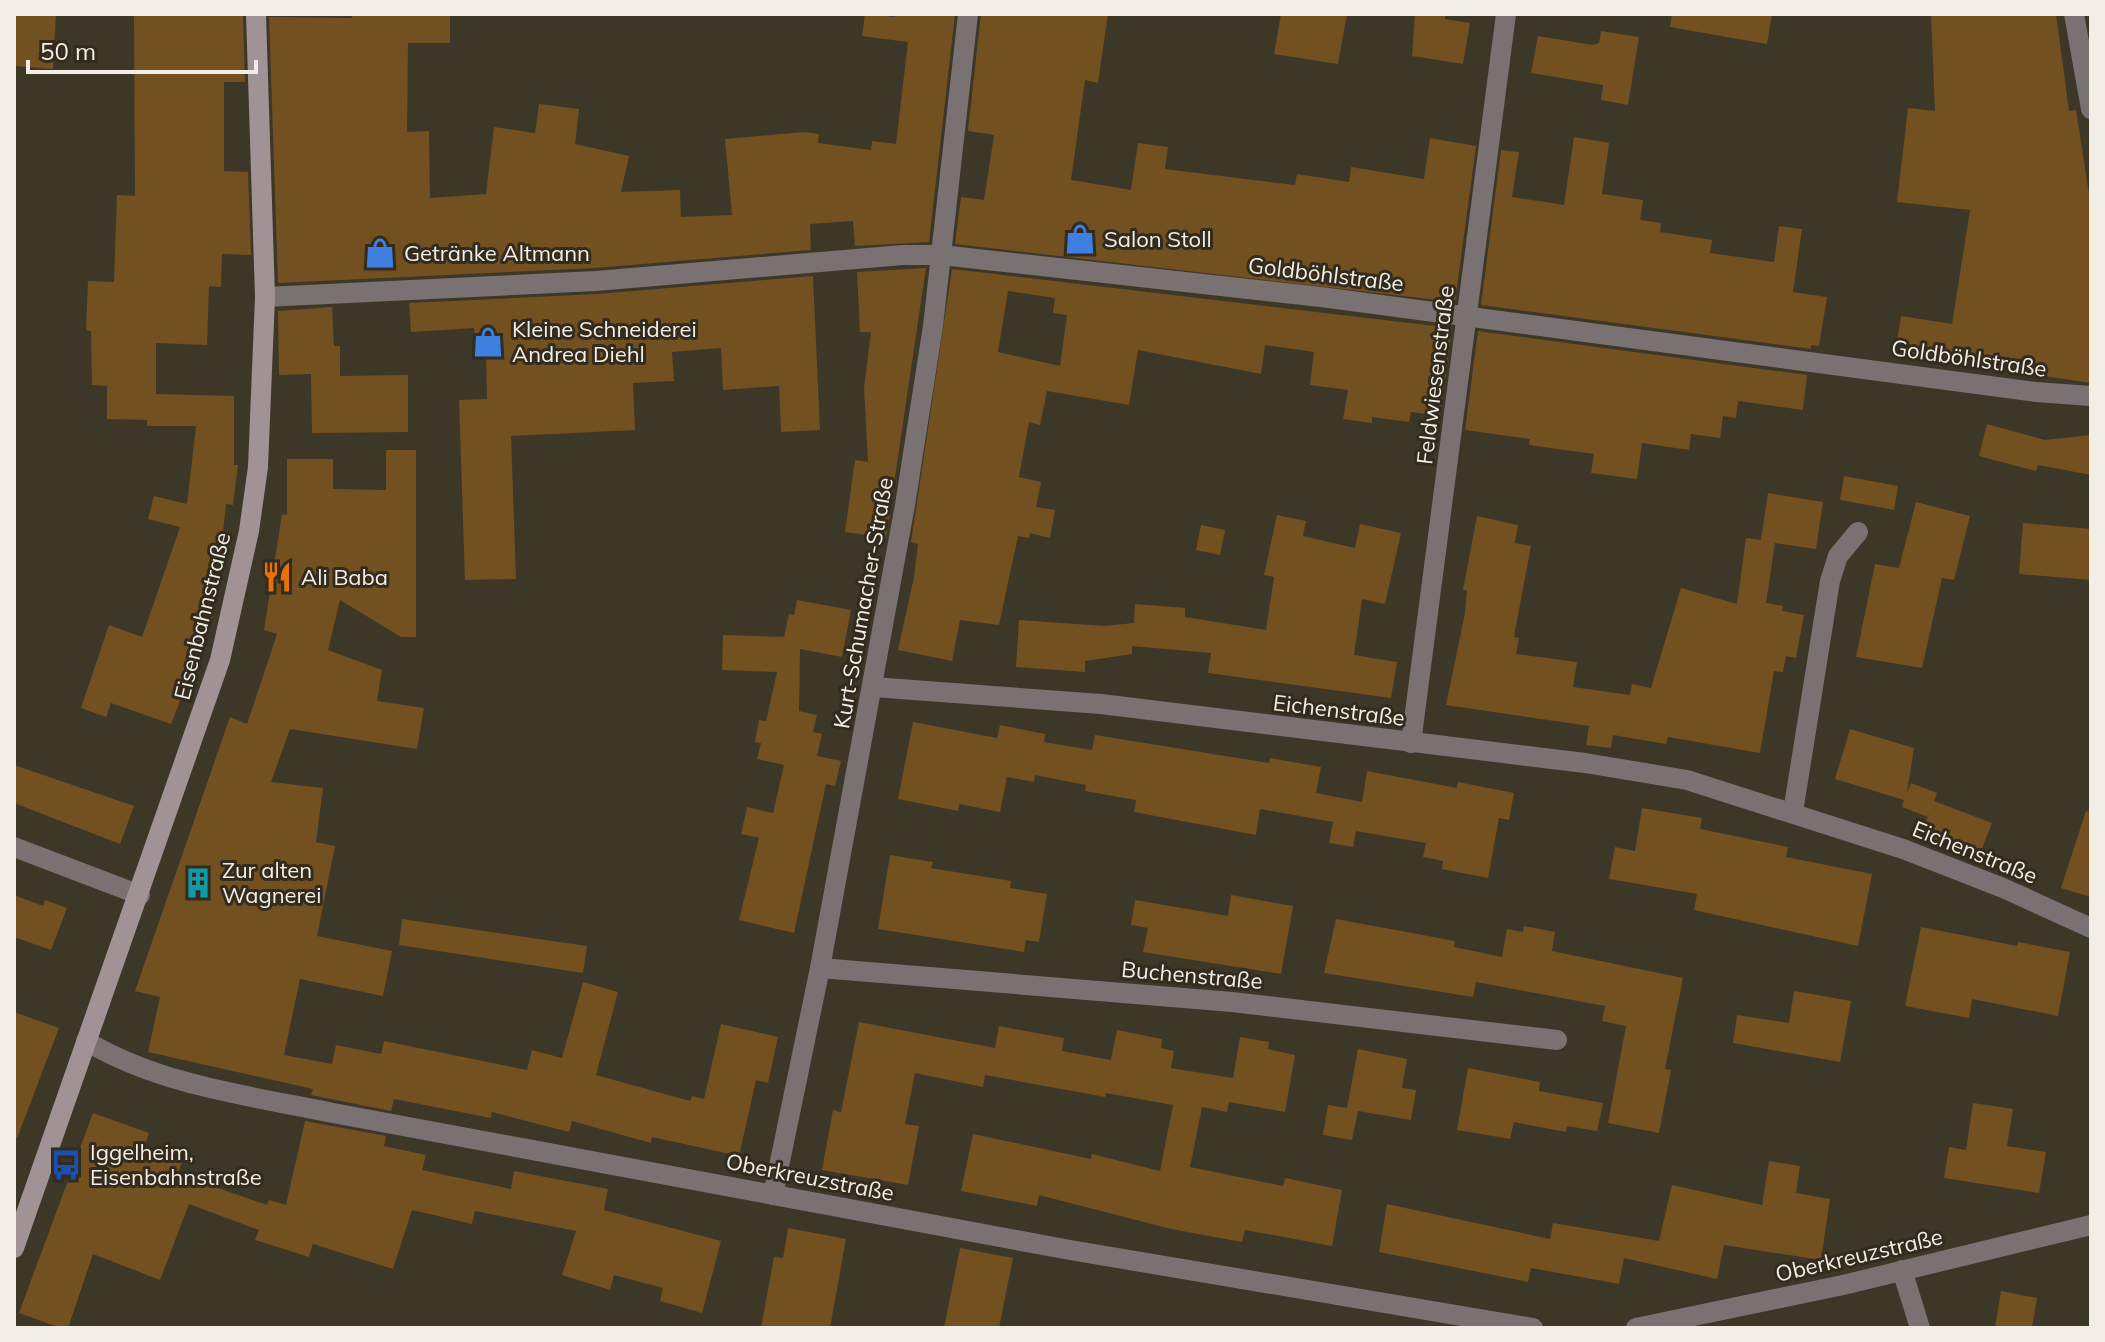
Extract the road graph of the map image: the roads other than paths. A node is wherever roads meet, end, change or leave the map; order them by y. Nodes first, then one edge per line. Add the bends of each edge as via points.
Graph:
1 (256, 14) edge
2 (968, 14) edge
3 (1506, 14) edge
4 (2074, 14) edge
5 (2091, 109) edge
6 (941, 255) junction
7 (265, 297) junction
8 (1467, 317) junction
9 (2091, 396) edge
10 (1858, 532) dead end
11 (873, 687) junction
12 (1411, 743) junction
13 (1793, 812) junction
14 (14, 847) edge
15 (140, 895) junction
16 (2091, 928) edge
17 (820, 968) junction
18 (1557, 1040) dead end
19 (86, 1041) junction
20 (773, 1195) junction
21 (2091, 1225) edge
22 (14, 1248) edge
23 (1902, 1270) junction
24 (1533, 1328) edge
25 (1636, 1328) edge
26 (1920, 1328) edge

1 - 7 main road, Eisenbahnstraße
2 - 6 street, Kurt-Schumacher-Straße
3 - 8 street, Feldwiesenstraße
4 - 5 street
6 - 7 street, Goldböhlstraße via 596,281
6 - 8 street, Goldböhlstraße
6 - 11 street, Kurt-Schumacher-Straße via 908,491
7 - 15 main road, Eisenbahnstraße via 258,467 249,531 220,660
8 - 9 street, Goldböhlstraße
8 - 12 street, Feldwiesenstraße
10 - 13 street via 1838,556 1830,581
11 - 12 street, Eichenstraße via 1101,704
11 - 17 street, Kurt-Schumacher-Straße
12 - 13 street, Eichenstraße via 1637,770
13 - 16 street, Eichenstraße via 2003,888
14 - 15 street
15 - 19 main road, Eisenbahnstraße
17 - 18 street, Buchenstraße via 1232,1002
17 - 20 street, Kurt-Schumacher-Straße
19 - 20 street, Oberkreuzstraße via 113,1057 215,1089
19 - 22 main road, Eisenbahnstraße
20 - 24 street, Oberkreuzstraße
21 - 23 street, Oberkreuzstraße
23 - 25 street, Oberkreuzstraße
23 - 26 street

